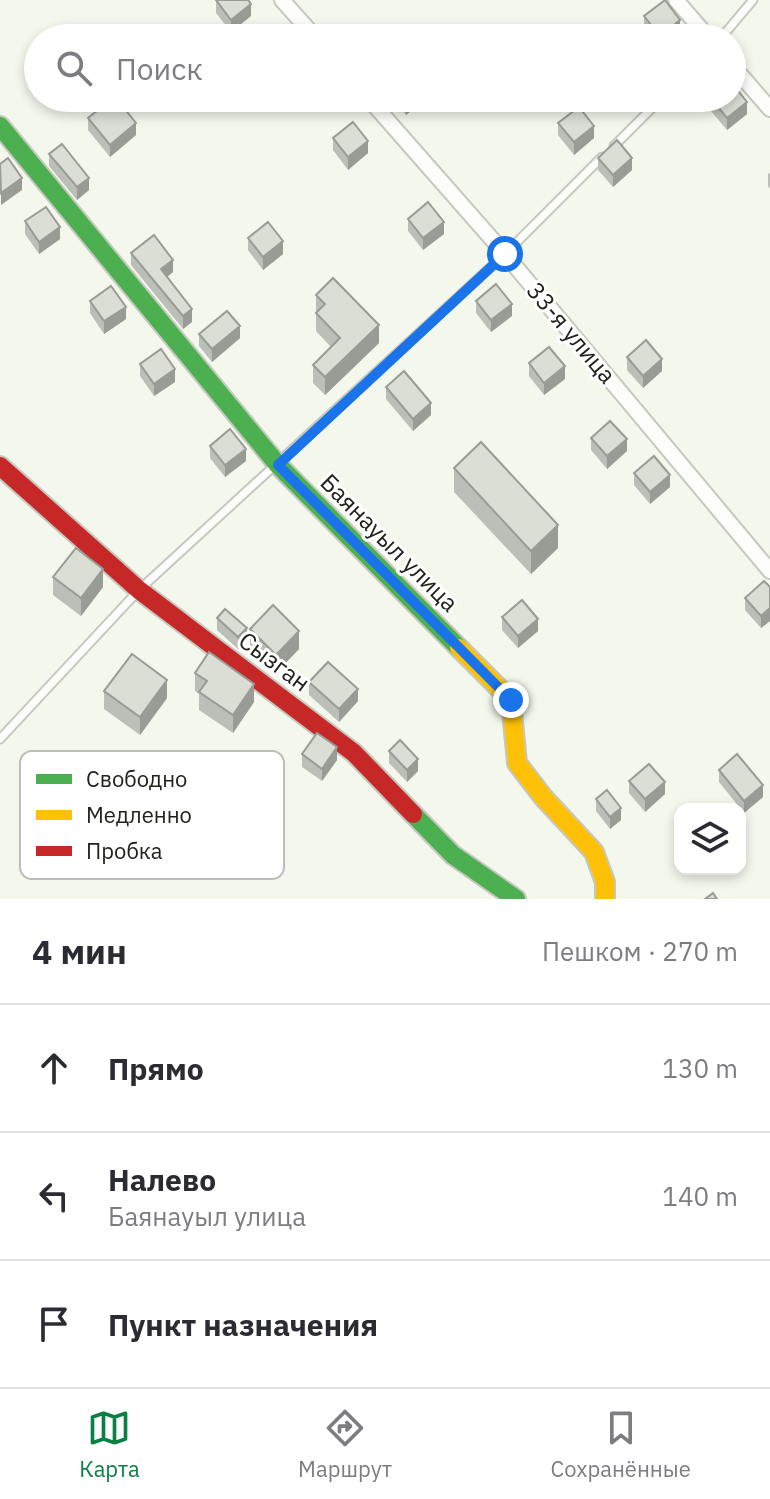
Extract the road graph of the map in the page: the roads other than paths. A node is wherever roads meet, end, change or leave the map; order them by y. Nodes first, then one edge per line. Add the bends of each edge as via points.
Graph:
1 (282, 0) edge
2 (676, 0) edge
3 (753, 0) edge
4 (303, 24) edge
5 (697, 24) edge
6 (733, 24) edge
7 (746, 81) edge
8 (770, 109) edge
9 (380, 112) edge
10 (648, 112) edge
11 (0, 126) edge
12 (505, 254) junction
13 (278, 465) junction
14 (0, 466) edge
15 (770, 571) edge
16 (139, 590) junction
17 (0, 739) edge
18 (516, 899) edge
19 (605, 899) edge

1 - 4 street
2 - 5 street
3 - 6 lane
7 - 8 street
9 - 12 street, 33-я улица
10 - 12 lane
11 - 13 street, Баянауыл улица
12 - 13 lane
12 - 15 street, 33-я улица
13 - 16 lane
13 - 19 street, Баянауыл улица via 511,700 517,763 594,852
14 - 16 street, Сызган
16 - 17 lane
16 - 18 street, Сызган via 354,753 453,855

